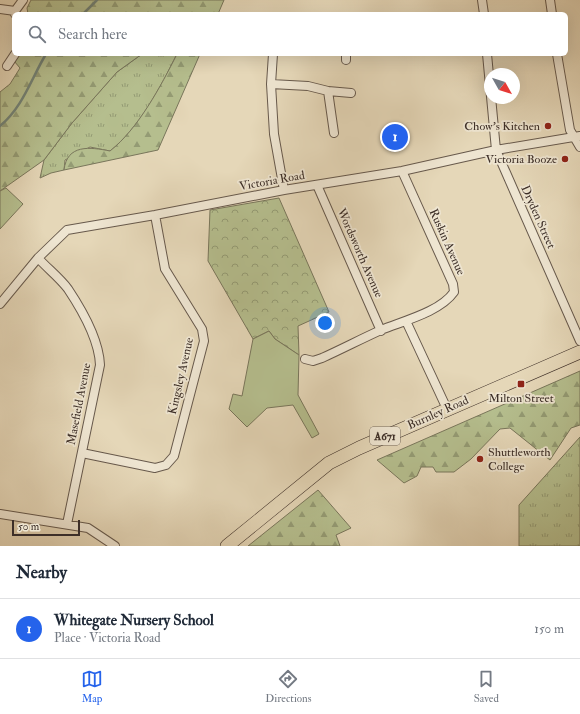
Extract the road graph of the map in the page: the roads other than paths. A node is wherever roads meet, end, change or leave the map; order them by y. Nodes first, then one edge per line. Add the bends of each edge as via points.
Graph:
1 (23, 0) edge
2 (482, 0) edge
3 (550, 0) edge
4 (0, 9) edge
5 (15, 12) edge
6 (484, 12) edge
7 (552, 12) edge
8 (14, 56) edge
9 (273, 56) edge
10 (487, 56) edge
11 (557, 56) edge
12 (7, 66) dead end
13 (271, 84) junction
14 (328, 91) junction
15 (351, 93) dead end
16 (334, 132) dead end
17 (577, 136) edge
18 (580, 147) edge
19 (496, 150) junction
20 (402, 171) junction
21 (317, 185) junction
22 (284, 190) junction
23 (155, 215) junction
24 (38, 258) junction
25 (0, 304) edge
26 (406, 321) junction
27 (381, 331) junction
28 (580, 341) edge
29 (580, 352) edge
30 (305, 359) dead end
31 (447, 409) junction
32 (82, 453) junction
33 (0, 514) edge
34 (67, 524) junction
35 (115, 546) edge
36 (227, 546) edge

1 - 5 street
2 - 6 street
3 - 7 street
4 - 5 street
8 - 12 street
9 - 13 street
10 - 19 street, Dryden Street
11 - 17 street via 570,130
13 - 14 street via 308,86
13 - 22 street via 274,134
14 - 15 street
14 - 16 street
17 - 18 street
17 - 19 street, Victoria Road
19 - 20 street, Victoria Road
19 - 28 street, Dryden Street
20 - 21 street, Victoria Road
20 - 26 street, Ruskin Avenue via 453,284 454,292 442,304
21 - 22 street, Victoria Road
21 - 27 street, Wordsworth Avenue
22 - 23 street, Victoria Road
23 - 24 street, Victoria Road via 67,230
23 - 32 street, Kingsley Avenue via 165,269 202,329 204,341 174,456 166,465 155,468
24 - 25 street, Victoria Road
24 - 32 street, Masefield Avenue via 67,288 99,352 100,365
26 - 27 street
26 - 31 street
27 - 30 street via 314,361
29 - 31 main road, Burnley Road / A671
31 - 36 main road, Burnley Road / A671 via 329,463
32 - 34 street, Masefield Avenue
33 - 34 street
34 - 35 street via 88,528

